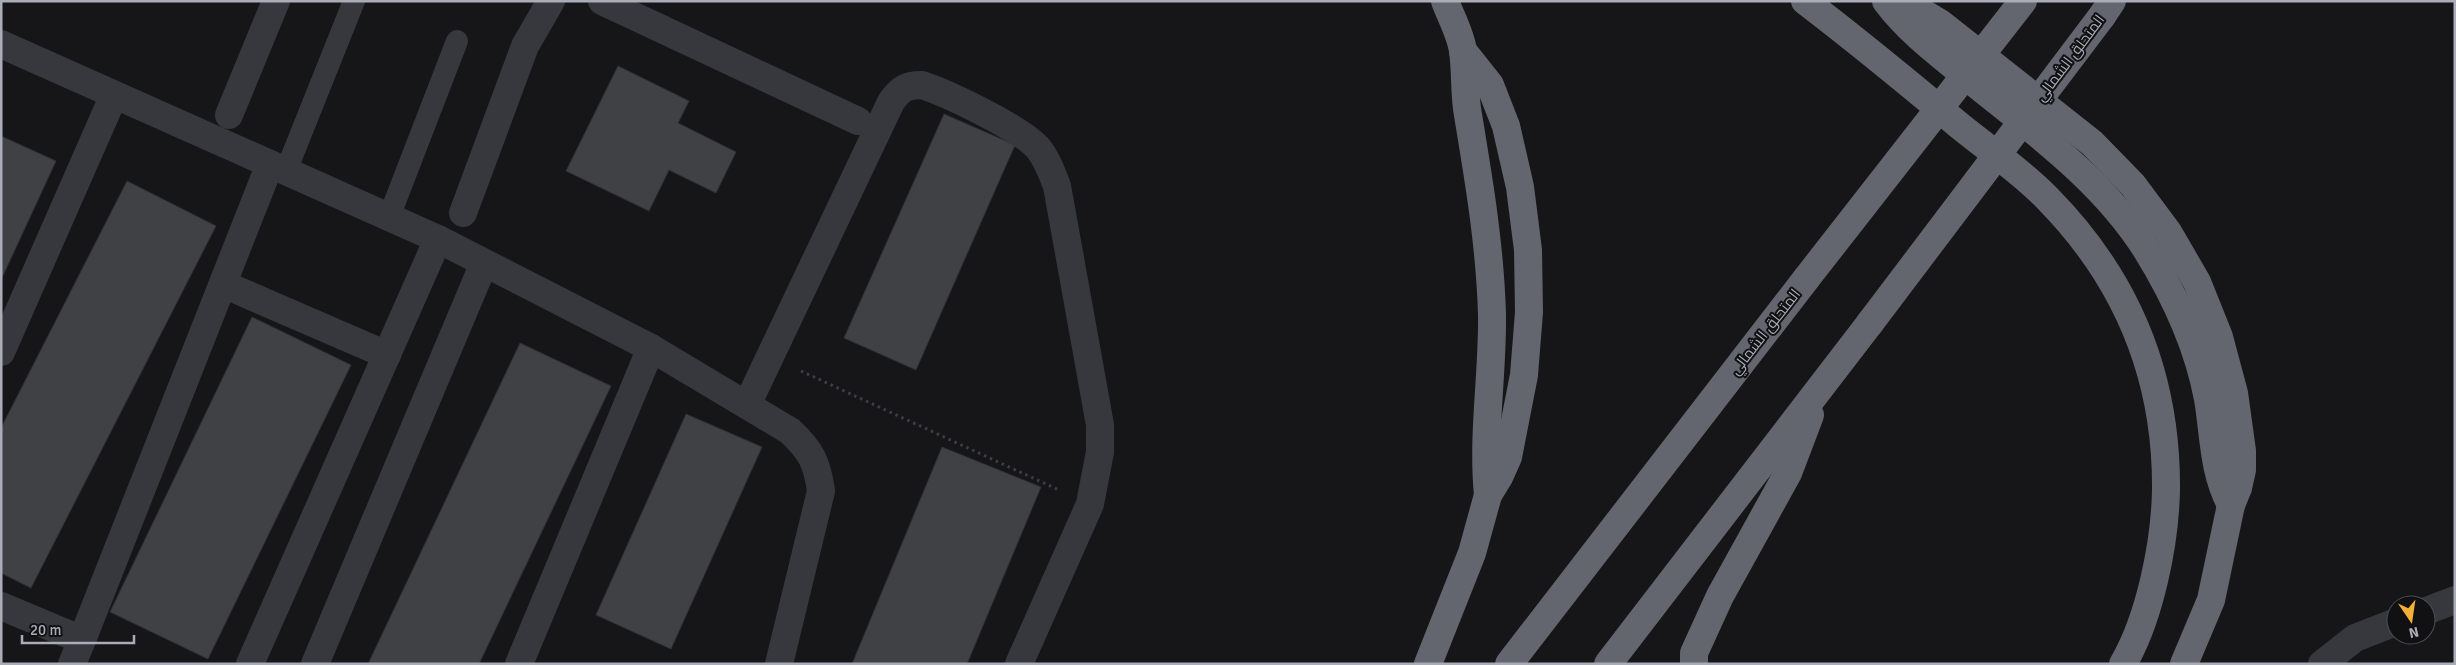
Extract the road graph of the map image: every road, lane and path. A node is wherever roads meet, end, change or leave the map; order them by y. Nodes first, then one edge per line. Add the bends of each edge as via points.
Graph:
1 (276, 1) edge
2 (354, 1) edge
3 (551, 1) edge
4 (602, 1) edge
5 (1446, 1) edge
6 (1805, 1) edge
7 (1886, 1) edge
8 (1903, 1) edge
9 (2023, 1) edge
10 (2107, 9) edge
11 (457, 41) dead end
12 (1, 44) edge
13 (1463, 51) junction
14 (114, 95) junction
15 (230, 115) dead end
16 (858, 121) dead end
17 (278, 168) junction
18 (463, 213) dead end
19 (389, 218) junction
20 (438, 239) junction
21 (484, 263) junction
22 (223, 284) junction
23 (651, 348) junction
24 (1, 352) edge
25 (387, 355) junction
26 (771, 357) junction
27 (1817, 393) junction
28 (747, 405) junction
29 (1488, 495) junction
30 (1090, 504) junction
31 (2231, 505) junction
32 (2455, 600) edge
33 (1, 606) edge
34 (2436, 607) edge
35 (2386, 626) edge
36 (77, 652) edge
37 (250, 664) edge
38 (315, 664) edge
39 (519, 664) edge
40 (780, 664) edge
41 (1019, 664) edge
42 (1428, 664) edge
43 (1509, 664) edge
44 (1608, 664) edge
45 (1694, 664) edge
46 (2123, 664) edge
47 (2184, 664) edge
48 (2322, 664) edge

1 - 15 street
2 - 17 lane
3 - 18 street via 525,46
4 - 16 street
5 - 13 highway
6 - 46 highway via 2046,197 2085,240 2118,289 2142,342 2159,398 2166,456 2165,515 2153,587
7 - 31 highway via 1924,41 2074,165 2112,204 2145,247 2172,294 2193,344 2208,397 2217,470
8 - 31 highway via 1940,23 2092,143 2133,185 2168,232 2197,282 2219,336 2234,393 2242,470
9 - 43 highway, المتحلق الشمالي, bridge
10 - 27 highway, المتحلق الشمالي, bridge
11 - 19 lane
12 - 14 street
13 - 29 highway via 1465,92 1482,193 1490,271
13 - 29 highway via 1490,85 1506,126 1520,187 1528,250 1529,312 1524,375 1508,457
14 - 17 street
14 - 24 street
17 - 19 street
17 - 22 street
19 - 20 street
20 - 21 street
20 - 25 street
21 - 23 street
21 - 38 street
22 - 25 street
22 - 36 street
23 - 28 street
23 - 39 street
25 - 37 street
26 - 28 street
26 - 30 path
26 - 30 street via 891,102 909,85 933,89 1024,135 1039,149 1050,167 1061,207 1100,425 1100,452
27 - 44 highway, المتحلق الشمالي
27 - 45 highway via 1788,473 1720,596 1694,653
28 - 40 street via 790,431 807,447 818,468 821,491
29 - 42 highway via 1472,554
30 - 41 street
31 - 47 highway via 2211,600
32 - 34 street
33 - 36 street
35 - 48 street via 2355,638

